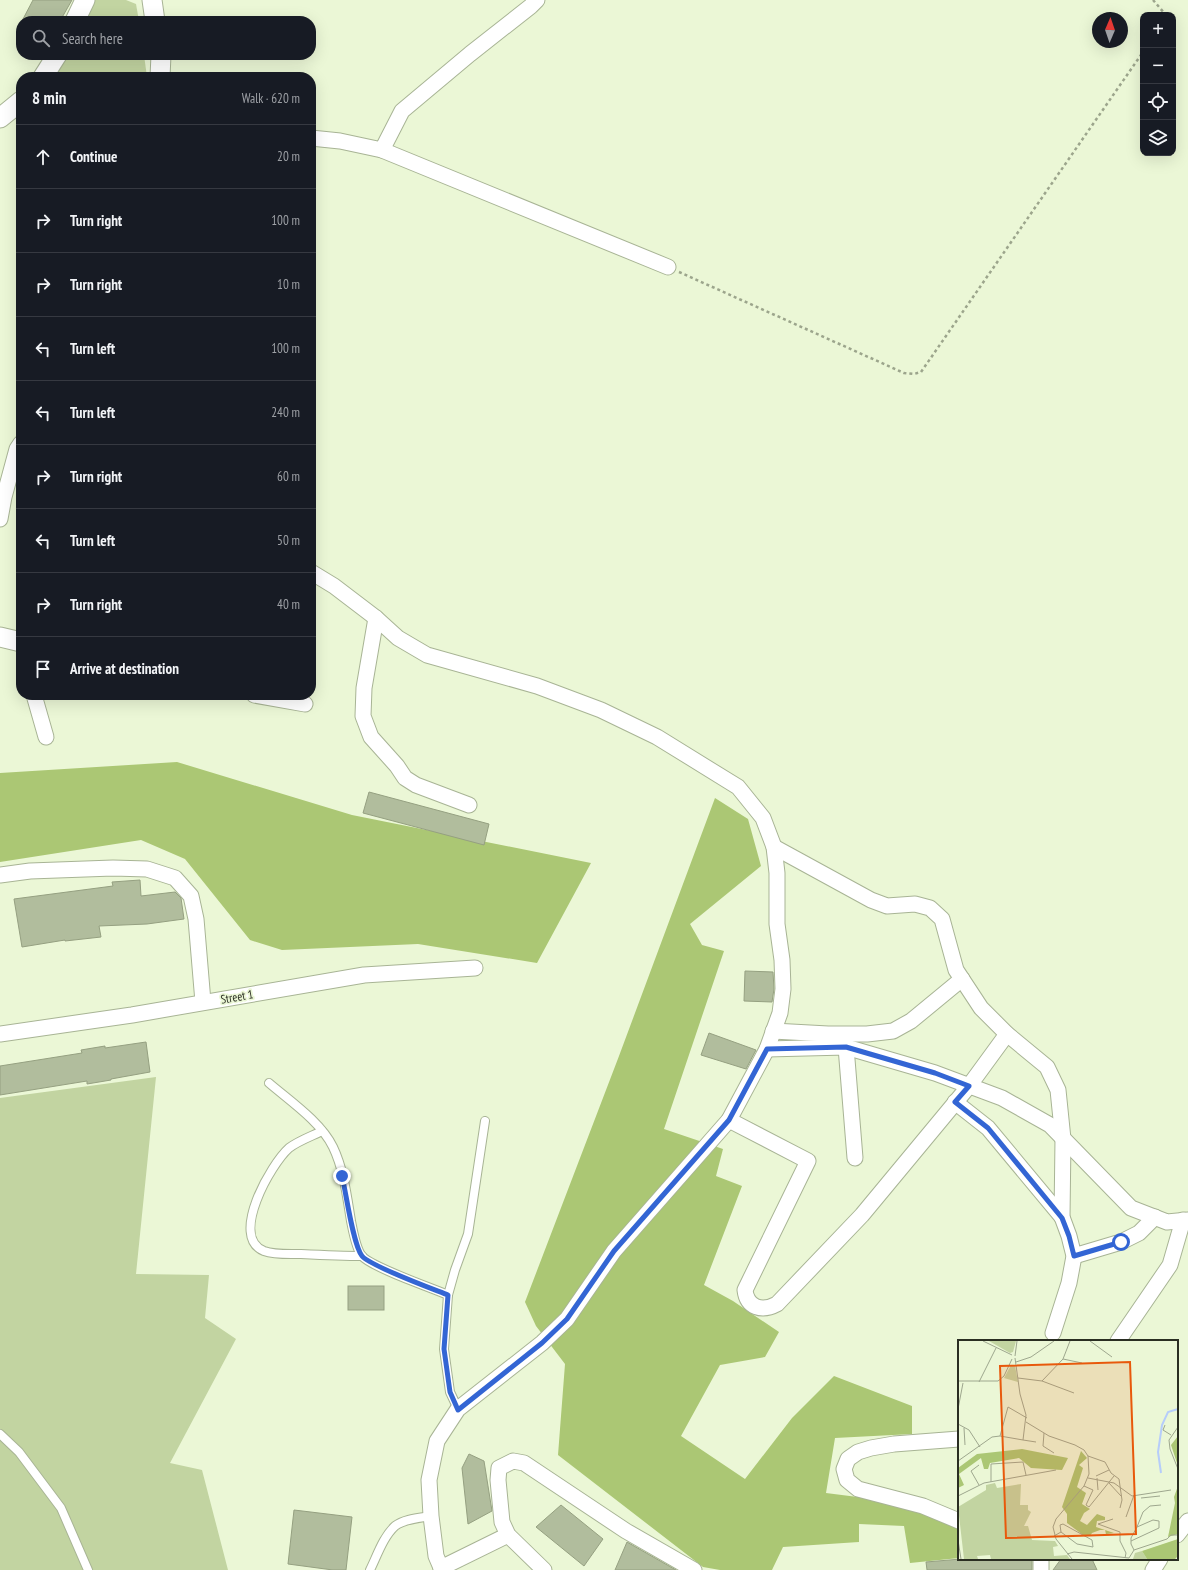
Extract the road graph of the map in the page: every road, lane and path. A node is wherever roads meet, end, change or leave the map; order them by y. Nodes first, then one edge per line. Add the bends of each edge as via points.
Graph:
1 (85, 0) edge
2 (536, 0) edge
3 (1153, 0) edge
4 (1163, 12) edge
5 (77, 16) edge
6 (1140, 56) edge
7 (54, 60) edge
8 (161, 60) edge
9 (46, 72) edge
10 (160, 72) edge
11 (16, 105) edge
12 (0, 118) edge
13 (316, 139) edge
14 (382, 150) junction
15 (668, 267) joint
16 (16, 453) edge
17 (0, 519) edge
18 (316, 575) edge
19 (376, 618) junction
20 (35, 700) edge
21 (282, 700) edge
22 (305, 704) dead end
23 (46, 737) dead end
24 (469, 805) dead end
25 (774, 847) junction
26 (0, 875) edge
27 (475, 968) dead end
28 (962, 979) junction
29 (203, 1002) junction
30 (773, 1031) junction
31 (0, 1034) edge
32 (1007, 1034) junction
33 (846, 1047) junction
34 (767, 1049) junction
35 (269, 1083) dead end
36 (969, 1086) junction
37 (955, 1102) junction
38 (729, 1120) junction
39 (485, 1121) dead end
40 (322, 1131) junction
41 (1064, 1139) junction
42 (855, 1158) dead end
43 (1155, 1217) junction
44 (1062, 1218) junction
45 (1186, 1220) edge
46 (362, 1256) junction
47 (1074, 1256) junction
48 (448, 1295) junction
49 (1053, 1333) dead end
50 (1119, 1340) edge
51 (458, 1410) junction
52 (0, 1434) edge
53 (958, 1439) edge
54 (430, 1516) junction
55 (958, 1520) edge
56 (1188, 1521) edge
57 (508, 1535) junction
58 (1178, 1535) edge
59 (1041, 1560) edge
60 (1159, 1560) edge
61 (442, 1569) edge
62 (88, 1570) edge
63 (370, 1570) edge
64 (544, 1570) edge
65 (694, 1570) edge
66 (1042, 1570) edge
67 (1153, 1570) edge

1 - 5 street
2 - 14 street via 402,111
3 - 4 path
6 - 15 path via 920,372 904,373
7 - 9 street
8 - 10 street
11 - 12 street
13 - 14 street
14 - 15 street
16 - 17 street
18 - 19 street
19 - 24 street via 364,688 363,716 371,737 397,766 404,778
19 - 25 street via 398,638 427,655 536,686 602,710 657,737 738,787 763,818
20 - 23 street
21 - 22 street
25 - 28 street via 871,900 887,906 916,904 930,908 942,919 956,970
25 - 30 street via 783,989 780,1013
26 - 29 street via 30,870 113,868 147,869 175,878 191,896 196,919
27 - 29 street, Street 1 via 364,975
28 - 30 street via 911,1021 893,1030 867,1034
28 - 32 street via 981,1008
29 - 31 street, Street 1
30 - 34 street
32 - 36 street
32 - 41 street via 1047,1067 1058,1090
33 - 34 street
33 - 36 street via 935,1073
33 - 42 street
34 - 38 street
35 - 40 lane
36 - 37 street
36 - 41 street via 1002,1098 1050,1125
37 - 38 street via 862,1215 777,1304 770,1308 760,1308 750,1303 745,1290 808,1161
37 - 44 street via 988,1128
38 - 51 street via 614,1251 567,1319 542,1343
39 - 48 lane via 468,1234
40 - 46 lane via 333,1147 355,1238
40 - 46 lane via 290,1147 268,1175 251,1217 250,1229 254,1244 264,1251 282,1254
41 - 43 street via 1131,1208
41 - 44 street
43 - 45 street via 1167,1222
43 - 47 street via 1139,1233 1121,1242
44 - 47 street
45 - 50 street via 1170,1265
46 - 48 lane via 375,1265
47 - 49 street via 1069,1283
48 - 51 lane via 444,1349 450,1392
51 - 54 street via 437,1441 429,1480
52 - 62 lane via 19,1452 61,1508
53 - 55 street via 871,1448 858,1452 848,1459 844,1470 847,1480 858,1489 923,1506
54 - 61 street via 436,1556
54 - 63 lane via 412,1519 395,1526 385,1539
56 - 58 street
57 - 61 street
57 - 64 street
57 - 65 street via 502,1522 499,1468 513,1461 524,1462 626,1531
59 - 66 street
60 - 67 street

